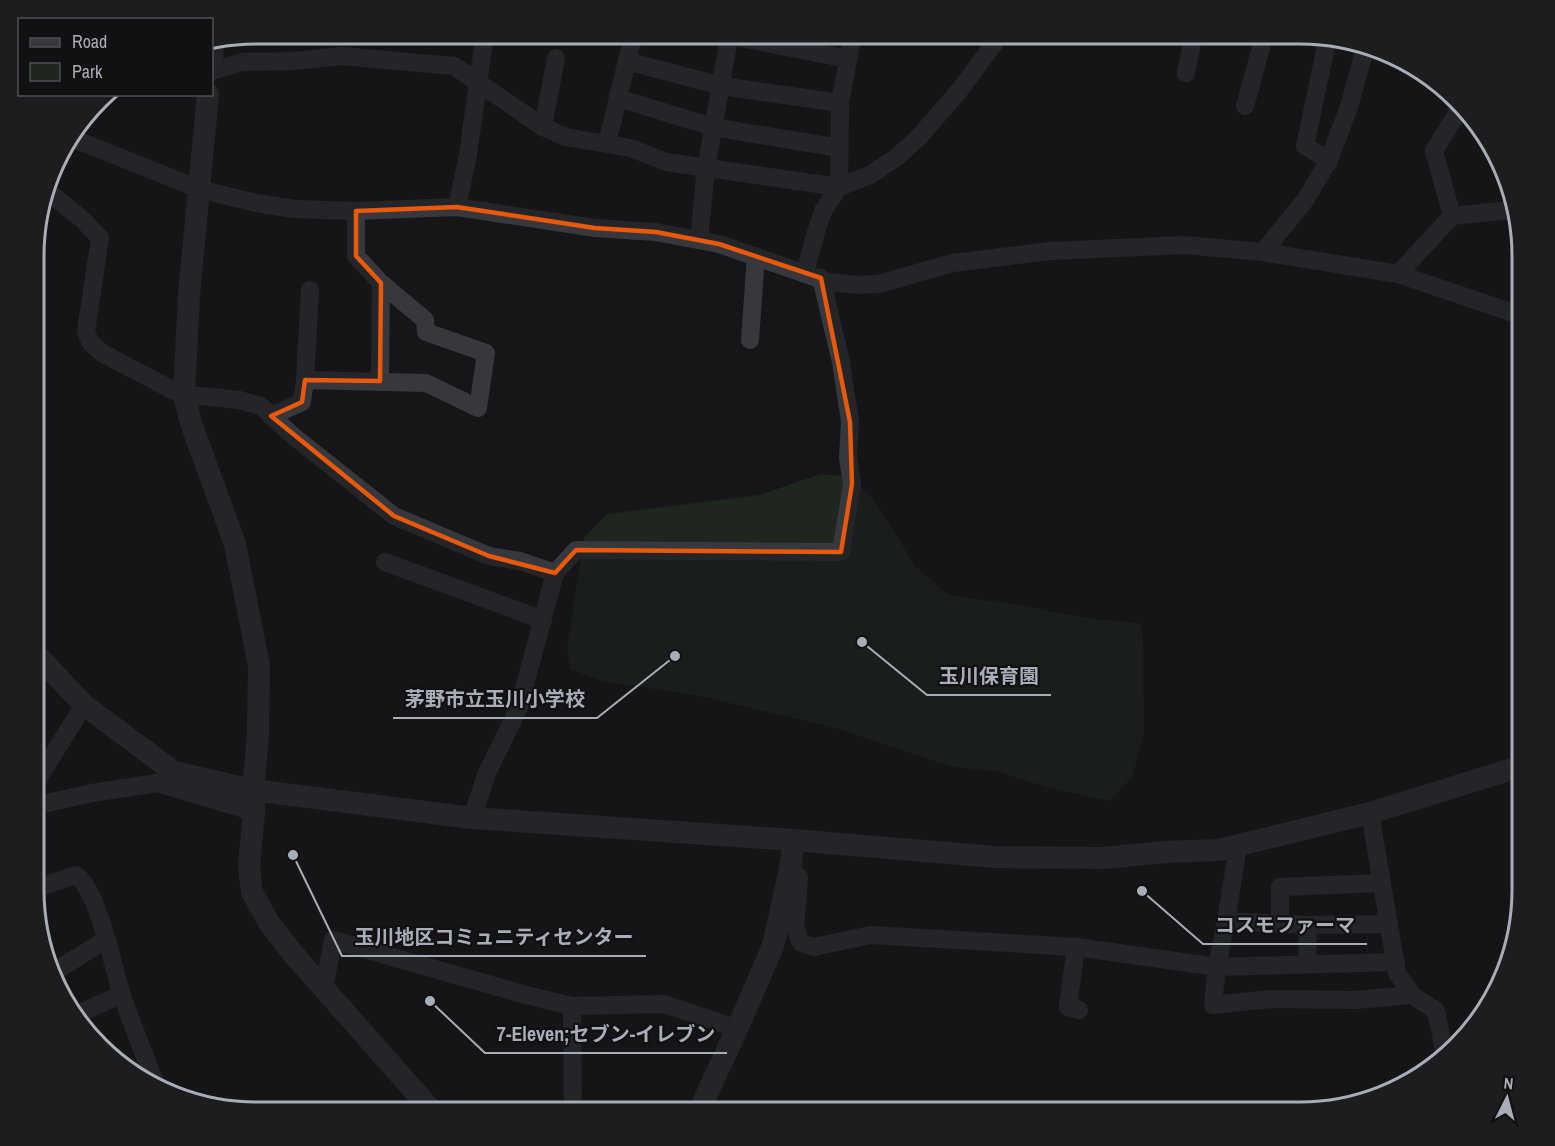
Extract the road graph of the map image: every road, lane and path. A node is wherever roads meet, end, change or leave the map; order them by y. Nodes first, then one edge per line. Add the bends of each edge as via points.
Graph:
1 (483, 44) edge
2 (631, 44) edge
3 (724, 44) edge
4 (774, 44) edge
5 (851, 44) edge
6 (984, 44) edge
7 (994, 44) edge
8 (1192, 44) edge
9 (1262, 44) edge
10 (1326, 45) edge
11 (1364, 54) edge
12 (986, 55) junction
13 (556, 58) dead end
14 (848, 59) junction
15 (627, 61) junction
16 (213, 71) edge
17 (1186, 73) dead end
18 (478, 82) junction
19 (721, 86) junction
20 (208, 96) edge
21 (618, 98) junction
22 (840, 103) junction
23 (1245, 106) dead end
24 (1457, 114) edge
25 (543, 127) junction
26 (713, 127) junction
27 (77, 140) edge
28 (607, 143) junction
29 (839, 148) junction
30 (1329, 160) junction
31 (705, 168) junction
32 (839, 187) junction
33 (199, 189) junction
34 (52, 195) edge
35 (457, 207) junction
36 (1506, 210) edge
37 (356, 211) junction
38 (1452, 216) junction
39 (699, 240) junction
40 (1263, 252) junction
41 (756, 256) junction
42 (1398, 274) junction
43 (813, 276) junction
44 (381, 282) junction
45 (310, 290) dead end
46 (1511, 312) edge
47 (750, 340) dead end
48 (305, 380) junction
49 (380, 381) junction
50 (184, 396) junction
51 (271, 416) junction
52 (385, 562) dead end
53 (555, 573) junction
54 (543, 620) junction
55 (44, 663) edge
56 (84, 705) junction
57 (44, 769) edge
58 (1512, 769) edge
59 (253, 790) junction
60 (44, 804) edge
61 (254, 812) junction
62 (1370, 813) junction
63 (472, 818) junction
64 (794, 840) junction
65 (1238, 846) junction
66 (790, 869) junction
67 (1382, 883) junction
68 (44, 886) edge
69 (1226, 921) junction
70 (1280, 924) junction
71 (1389, 924) junction
72 (1308, 925) junction
73 (107, 939) junction
74 (1076, 947) junction
75 (1396, 962) junction
76 (1306, 964) junction
77 (1217, 967) junction
78 (59, 969) edge
79 (324, 988) junction
80 (122, 994) junction
81 (1412, 995) junction
82 (572, 1006) junction
83 (1079, 1010) dead end
84 (82, 1012) edge
85 (724, 1024) dead end
86 (1443, 1046) edge
87 (152, 1076) edge
88 (424, 1102) edge
89 (573, 1102) edge
90 (703, 1102) edge

1 - 18 street
2 - 15 street
3 - 19 street
4 - 14 street
5 - 14 street
6 - 12 street
7 - 12 street
8 - 17 street
9 - 23 street
10 - 30 street via 1305,146
11 - 30 street
12 - 32 street via 912,144 870,175
13 - 25 street
14 - 22 street
15 - 19 street
15 - 21 street
16 - 18 street via 242,62 293,62 342,56 454,66
18 - 25 street
18 - 35 street
19 - 22 street
19 - 26 street
20 - 33 street
21 - 26 street
21 - 28 street
22 - 29 street
24 - 38 street via 1434,151
25 - 28 street via 566,137
26 - 29 street
26 - 31 street
27 - 33 street
28 - 31 street via 666,162
29 - 32 street
30 - 40 street via 1306,199
31 - 32 street
31 - 39 street
32 - 43 street via 823,211 816,232
33 - 37 street via 256,203
33 - 50 street
34 - 50 street via 100,238 86,331 90,342 102,353
35 - 37 street
35 - 39 street
36 - 38 street
37 - 44 street via 356,256
38 - 42 street
39 - 41 street
40 - 42 street
40 - 43 street via 1184,245 1100,247 952,263 878,284 829,282
41 - 43 street
41 - 47 street
42 - 46 street
43 - 53 street via 841,362 850,422 848,457 852,484 841,552 576,550
44 - 49 street
44 - 49 street via 425,320 426,332 486,353 478,408 426,383
45 - 48 street
48 - 49 street
48 - 51 street via 302,402
50 - 51 street via 239,400 261,406
50 - 59 street via 235,544 259,666
51 - 53 street via 394,516 489,556
52 - 54 street
53 - 54 street
54 - 63 street via 519,707 487,773
55 - 56 street
56 - 57 street
56 - 59 street via 174,772
58 - 62 street
59 - 61 street
59 - 63 street
60 - 61 street via 157,783
61 - 79 street via 249,867 252,892 269,923
62 - 65 street
62 - 67 street
63 - 64 street
64 - 65 street via 1006,857 1104,858
64 - 66 street
65 - 69 street
66 - 74 street via 799,877 795,928 801,943 814,947 871,935
66 - 90 street via 772,946
67 - 70 street via 1281,887
67 - 71 street
68 - 73 street via 76,875 85,882
69 - 70 street
69 - 77 street
70 - 72 street
71 - 72 street
71 - 75 street
72 - 76 street
73 - 78 street
73 - 80 street
74 - 77 street
74 - 83 street via 1068,1007
75 - 76 street
75 - 81 street via 1397,973
76 - 77 street
77 - 81 street via 1213,1005 1271,999 1355,1000
79 - 82 street via 333,940
79 - 88 street
80 - 84 street
80 - 87 street
81 - 86 street via 1436,1011
82 - 85 street via 664,1005
82 - 89 street

